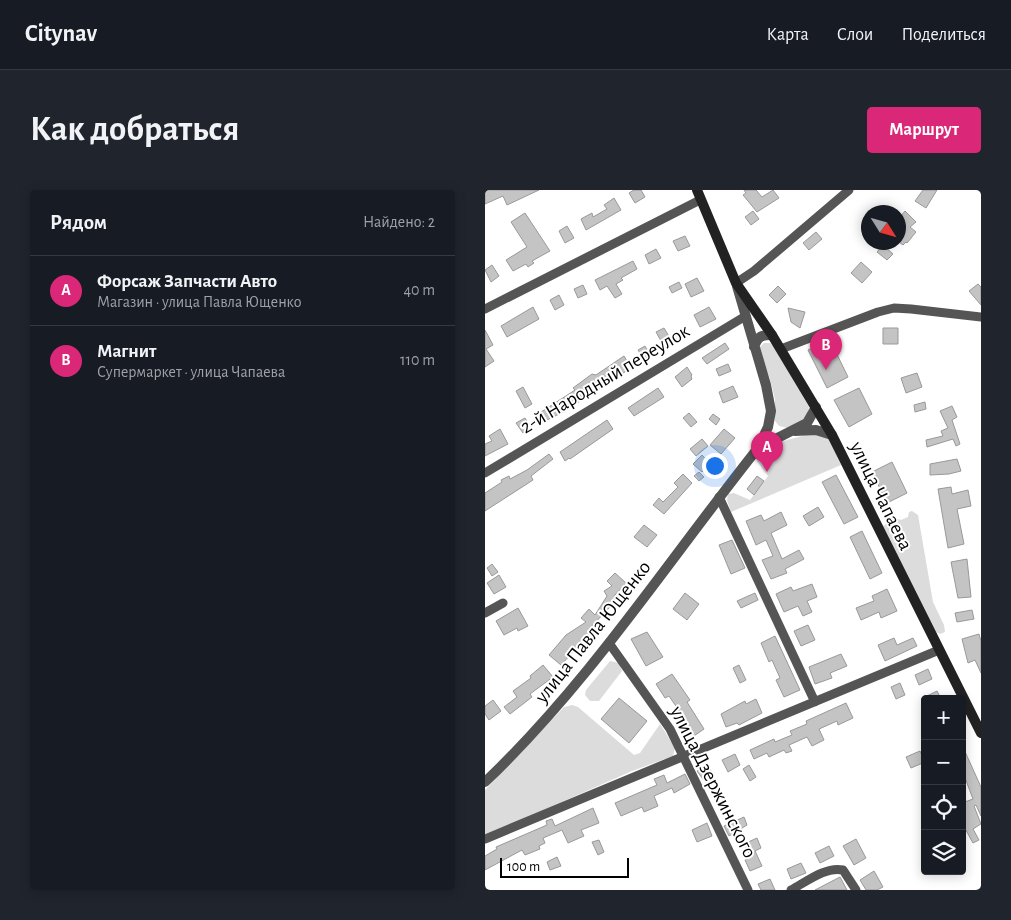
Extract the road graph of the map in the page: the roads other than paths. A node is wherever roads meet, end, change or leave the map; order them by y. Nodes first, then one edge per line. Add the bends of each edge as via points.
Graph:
1 (849, 190) edge
2 (699, 195) edge
3 (736, 283) junction
4 (485, 309) edge
5 (745, 317) junction
6 (981, 317) edge
7 (772, 335) junction
8 (754, 347) junction
9 (781, 349) junction
10 (816, 407) junction
11 (794, 432) junction
12 (832, 435) junction
13 (758, 448) junction
14 (485, 473) edge
15 (719, 497) junction
16 (503, 603) dead end
17 (485, 613) edge
18 (609, 643) junction
19 (939, 650) junction
20 (815, 702) junction
21 (981, 733) edge
22 (684, 755) junction
23 (485, 782) edge
24 (485, 839) edge
25 (748, 890) edge
26 (791, 890) edge
27 (856, 890) edge

1 - 3 street via 755,271
2 - 3 main road, улица Чапаева
2 - 4 street
3 - 5 street
3 - 7 main road, улица Чапаева
5 - 8 street
5 - 14 street, 2-й Народный переулок
6 - 9 street via 894,308
7 - 8 street via 757,338
7 - 9 main road, улица Чапаева
8 - 13 street via 771,411
9 - 10 main road, улица Чапаева
10 - 11 street via 807,423
10 - 12 main road, улица Чапаева
11 - 12 street via 815,430
11 - 13 street via 774,438
12 - 19 main road, улица Чапаева
13 - 15 street, улица Павла Ющенко
15 - 18 street, улица Павла Ющенко
15 - 20 street
16 - 17 street
18 - 22 street, улица Дзержинского via 670,729
18 - 23 street, улица Павла Ющенко via 565,698
19 - 20 street
19 - 21 main road, улица Чапаева
20 - 22 street
22 - 24 street
22 - 25 street, улица Дзержинского
26 - 27 street via 837,868 843,870

